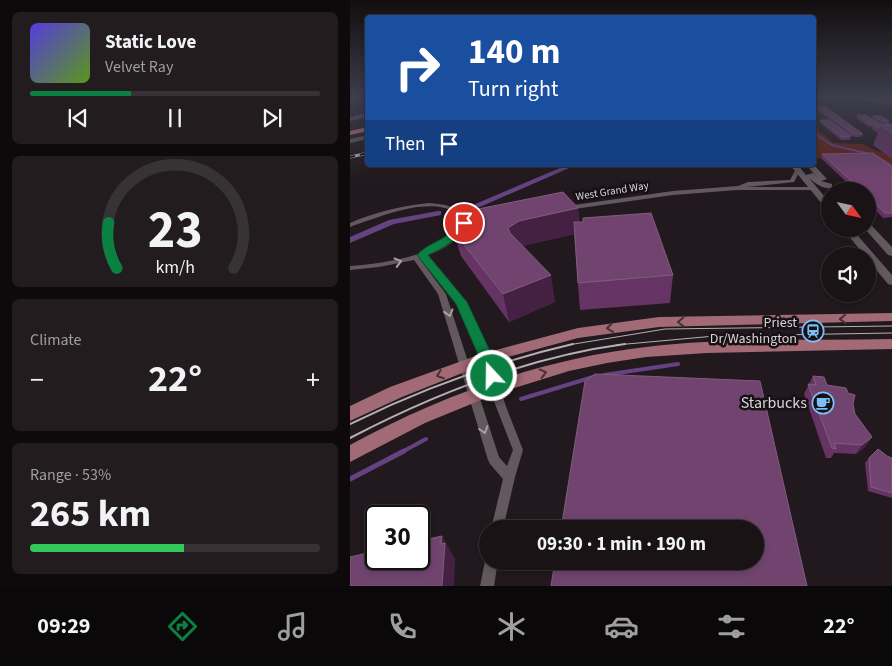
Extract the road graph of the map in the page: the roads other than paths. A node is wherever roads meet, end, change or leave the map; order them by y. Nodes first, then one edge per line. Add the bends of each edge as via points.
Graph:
1 (365, 130) edge
2 (350, 133) edge
3 (365, 138) edge
4 (350, 141) edge
5 (796, 167) edge
6 (812, 167) edge
7 (826, 182) edge
8 (821, 183) edge
9 (671, 187) dead end
10 (737, 188) junction
11 (814, 189) junction
12 (676, 192) junction
13 (821, 197) edge
14 (558, 210) edge
15 (350, 225) edge
16 (876, 235) edge
17 (855, 238) edge
18 (892, 253) edge
19 (418, 256) junction
20 (350, 268) edge
21 (892, 282) edge
22 (892, 317) edge
23 (892, 344) edge
24 (486, 358) junction
25 (465, 366) junction
26 (496, 388) junction
27 (473, 397) junction
28 (350, 414) edge
29 (350, 454) edge
30 (509, 476) junction
31 (499, 520) edge
32 (490, 570) edge
33 (487, 586) edge

1 - 2 highway
3 - 4 main road
5 - 8 main road via 804,169
5 - 10 street, West Grand Way via 792,182 748,184
5 - 11 main road
6 - 7 main road
9 - 12 street
10 - 11 street, West Grand Way
10 - 12 street, West Grand Way
11 - 13 main road
12 - 14 street, West Grand Way
15 - 19 street via 398,208 433,205 457,210 465,220 465,227 448,241
16 - 18 main road
17 - 21 main road
20 -> 19 street via 379,266
19 - 24 street via 461,302
19 -> 25 street via 442,294
22 -> 24 main road via 642,324 557,337
26 -> 23 main road via 605,358 645,352
24 - 25 main road
24 - 26 street
25 - 27 street
25 -> 28 main road via 396,392
26 - 27 main road
26 - 30 street via 518,450
27 - 29 main road via 413,421
27 -> 30 street via 494,460
30 - 31 street
32 - 33 street

